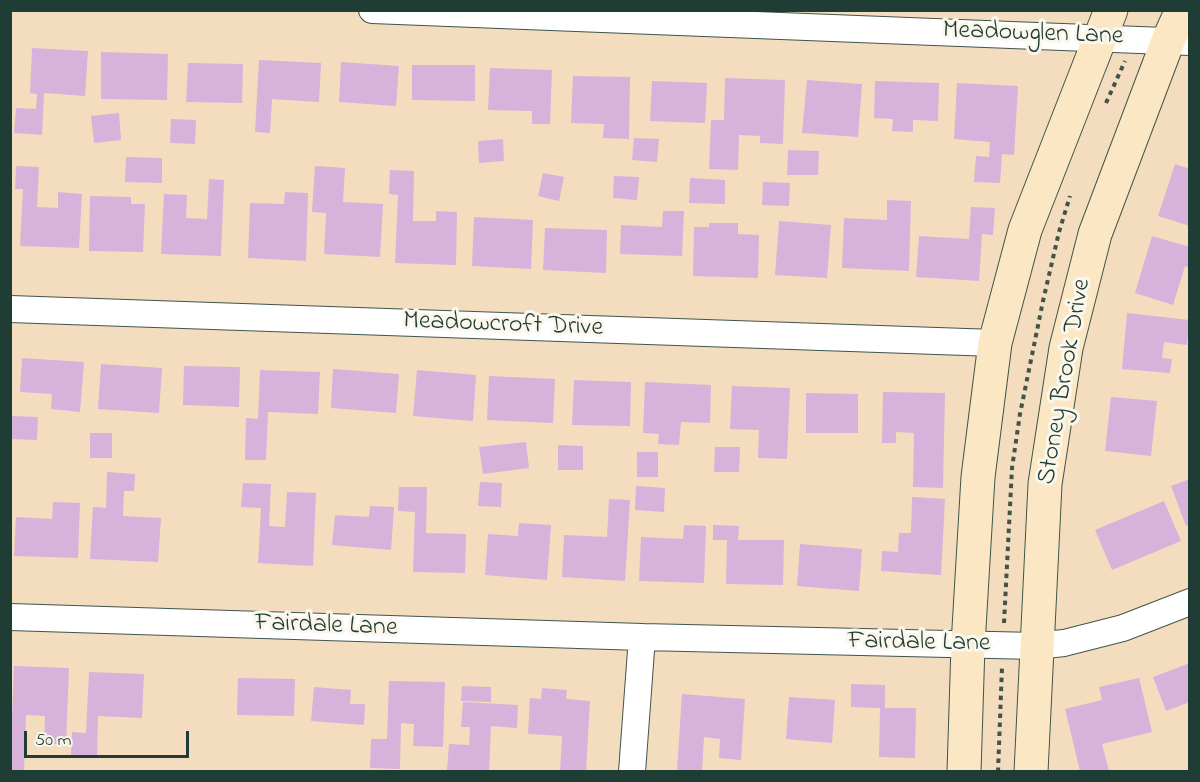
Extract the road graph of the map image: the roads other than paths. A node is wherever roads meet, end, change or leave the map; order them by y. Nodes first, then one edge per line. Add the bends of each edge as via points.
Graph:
1 (372, 10) edge
2 (1182, 10) edge
3 (1106, 24) edge
4 (1179, 42) edge
5 (10, 309) edge
6 (995, 343) junction
7 (1190, 602) edge
8 (10, 617) edge
9 (642, 638) junction
10 (969, 645) junction
11 (1036, 646) junction
12 (632, 771) edge
13 (964, 771) edge
14 (1031, 771) edge

1 - 3 street, Meadowglen Lane
2 - 4 street, Stoney Brook Drive
3 - 4 street, Meadowglen Lane
3 - 6 street via 1025,230
4 - 11 street, Stoney Brook Drive via 1095,234 1066,348 1046,484
5 - 6 street, Meadowcroft Drive
6 - 10 street via 978,477
7 - 11 street, Fairdale Lane via 1123,628
8 - 9 street, Fairdale Lane
9 - 10 street, Fairdale Lane
9 - 12 street
10 - 11 street, Fairdale Lane
10 - 13 street
11 - 14 street, Stoney Brook Drive

